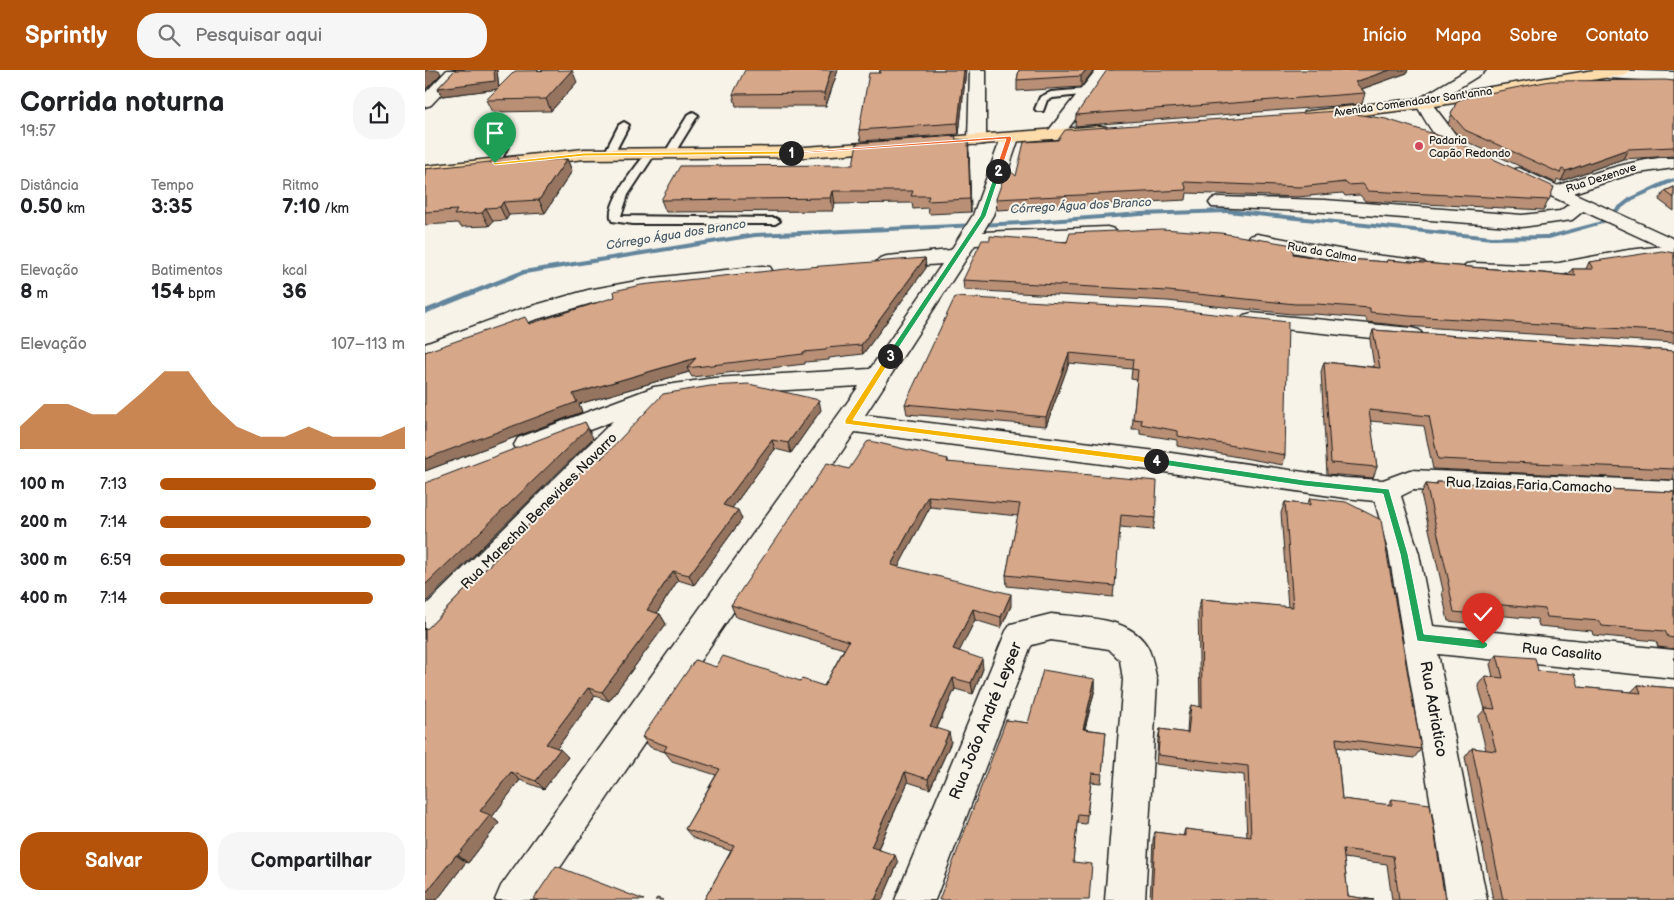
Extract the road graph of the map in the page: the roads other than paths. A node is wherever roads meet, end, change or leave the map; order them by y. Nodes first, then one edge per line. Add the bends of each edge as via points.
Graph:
1 (457, 70) edge
2 (978, 70) edge
3 (1104, 70) edge
4 (1479, 70) edge
5 (1615, 72) edge
6 (1674, 77) edge
7 (1087, 92) junction
8 (425, 102) edge
9 (1423, 103) junction
10 (1040, 109) dead end
11 (1334, 114) junction
12 (693, 115) dead end
13 (1295, 117) edge
14 (1391, 123) edge
15 (624, 125) dead end
16 (1115, 130) edge
17 (1423, 132) edge
18 (509, 134) dead end
19 (1055, 134) junction
20 (1010, 138) junction
21 (977, 140) junction
22 (609, 154) junction
23 (649, 154) junction
24 (669, 154) junction
25 (495, 163) junction
26 (1674, 163) edge
27 (1504, 167) edge
28 (425, 172) edge
29 (1558, 192) junction
30 (1219, 203) dead end
31 (1586, 206) junction
32 (775, 221) dead end
33 (1128, 232) edge
34 (969, 237) junction
35 (1242, 238) edge
36 (1674, 247) edge
37 (1674, 251) edge
38 (870, 263) edge
39 (784, 271) edge
40 (929, 297) junction
41 (958, 298) edge
42 (1231, 318) edge
43 (1435, 336) edge
44 (425, 352) edge
45 (876, 377) junction
46 (654, 395) junction
47 (848, 422) junction
48 (507, 452) edge
49 (1386, 491) junction
50 (1674, 491) edge
51 (425, 626) edge
52 (1420, 638) junction
53 (1674, 664) edge
54 (515, 900) edge
55 (915, 900) edge
56 (1125, 900) edge
57 (1467, 900) edge

1 - 8 street
2 - 21 street
3 - 7 street
4 - 9 street
5 - 6 street
5 - 9 main road, Avenida Comendador Sant'anna
7 - 10 lane via 1051,95 1043,99
7 - 19 street
9 - 11 main road, Avenida Comendador Sant'anna
9 - 17 street via 1442,131 1461,147
11 - 13 main road, Avenida Comendador Sant'anna
11 - 14 street
12 - 24 lane
15 - 22 lane
16 - 19 main road
18 - 25 lane
19 - 20 main road
20 - 21 main road
20 - 34 street
21 - 24 main road via 805,152
22 - 23 main road
22 - 25 main road
23 - 24 main road
23 - 32 lane via 614,212 615,218
25 - 28 main road
26 - 29 street, Rua Dezenove via 1621,170
27 - 29 street
29 - 31 street
30 - 31 street via 1333,206 1522,221 1565,216
31 - 36 street
33 - 34 street
34 - 38 street
34 - 40 street
35 - 37 street, Rua da Calma via 1366,260 1441,267 1542,270
39 - 44 street via 707,277 588,297 531,313
40 - 41 street
40 - 45 street
42 - 43 street
45 - 46 street via 753,383
45 - 47 street
46 - 48 street
46 - 51 street, Rua Marechal Benevides Navarro
47 - 49 street
47 - 54 street
49 - 50 street, Rua Izaias Faria Camacho via 1410,480
49 - 52 street, Rua Adriatico via 1404,554
52 - 53 street, Rua Casalito
52 - 57 street, Rua Adriatico
55 - 56 street, Rua João André Leyser via 1017,641 1022,634 1051,627 1117,637 1128,646 1137,662 1140,680

